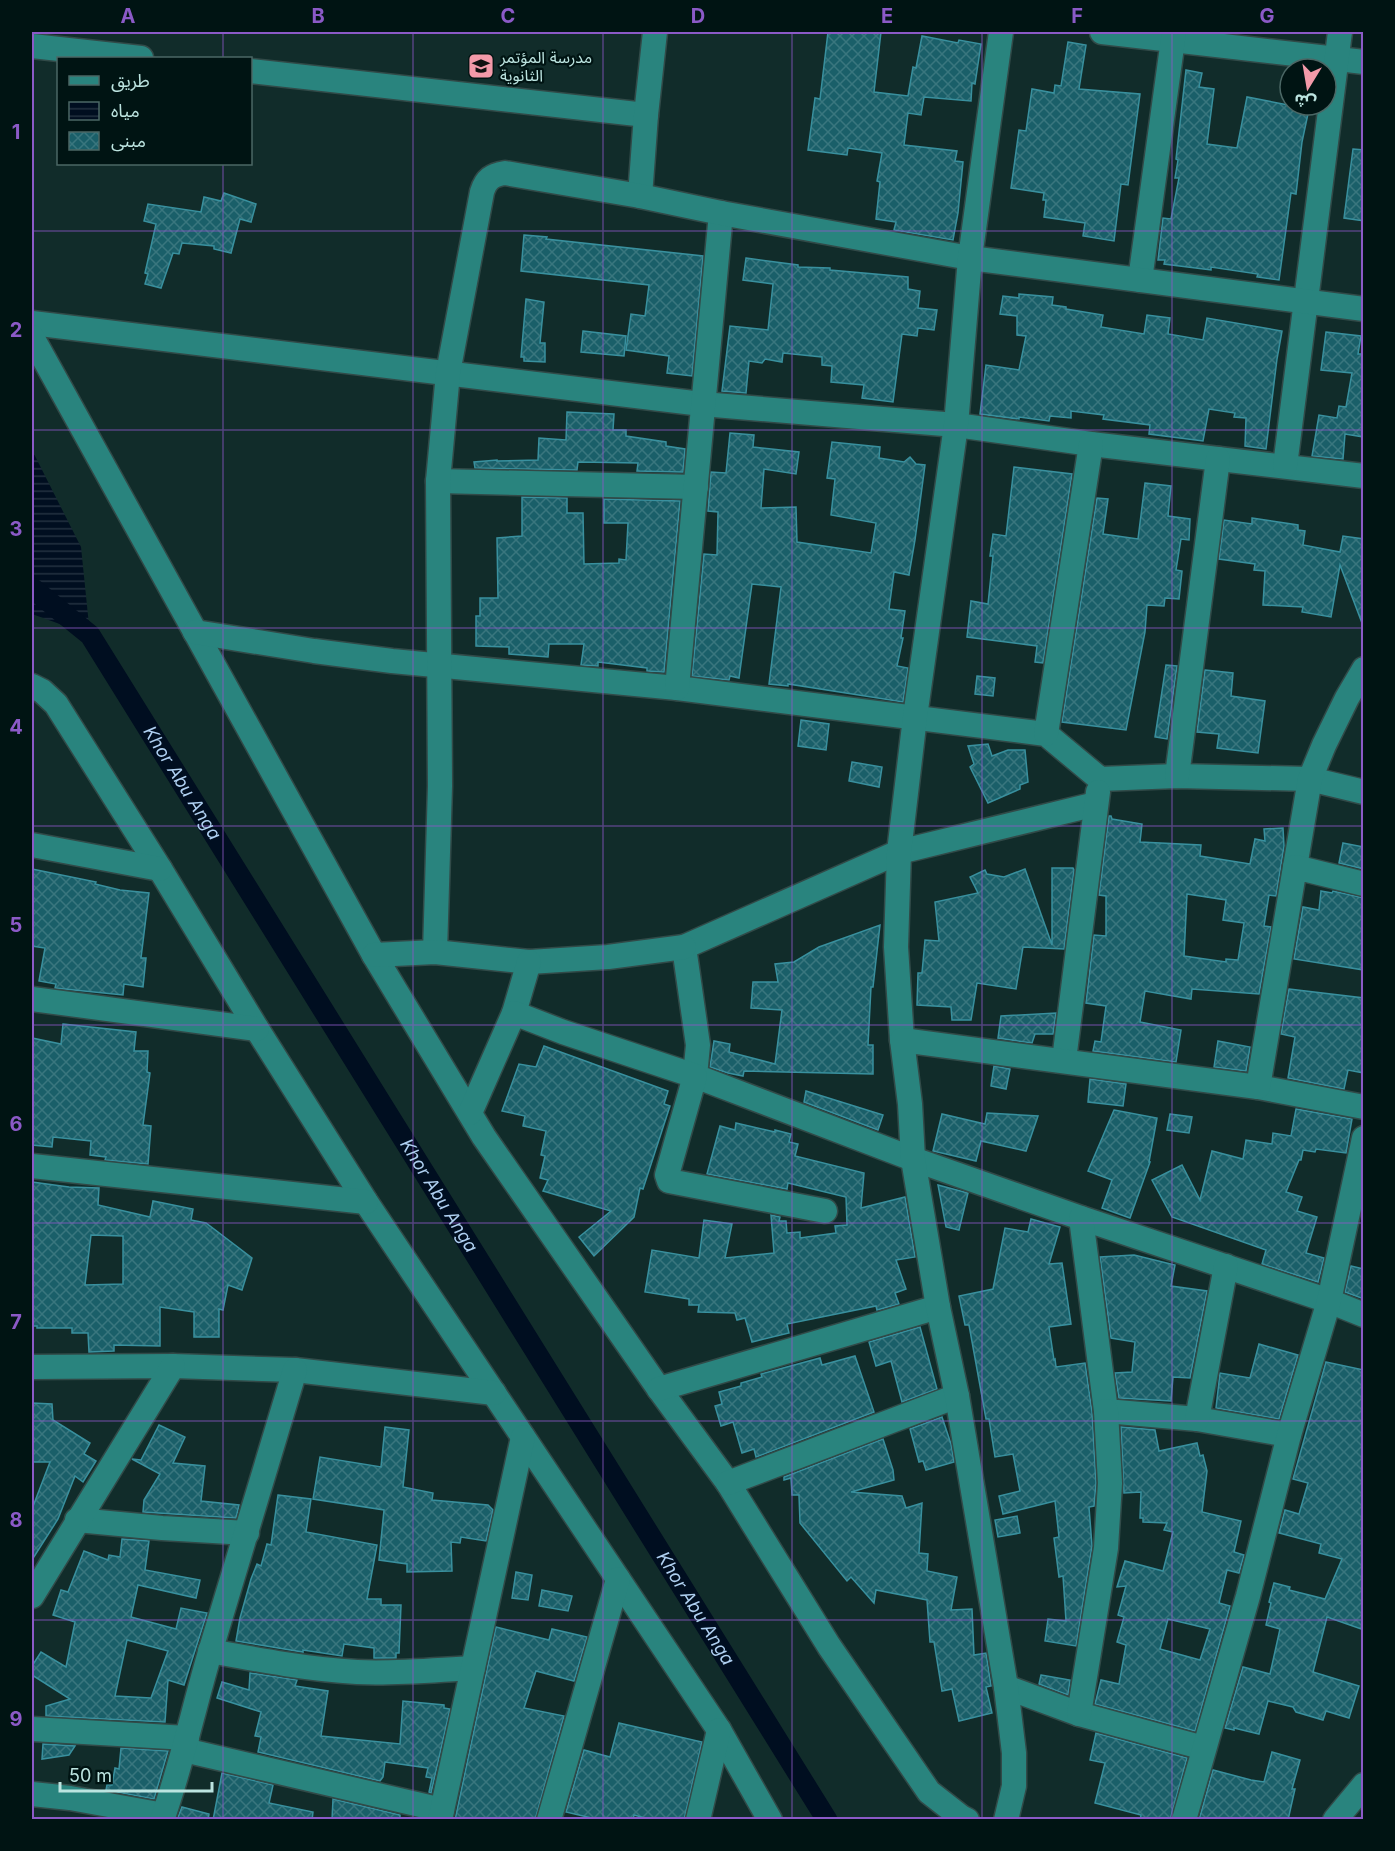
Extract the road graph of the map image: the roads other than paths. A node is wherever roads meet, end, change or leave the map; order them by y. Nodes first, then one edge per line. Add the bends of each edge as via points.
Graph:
1 (656, 32) edge
2 (1001, 32) edge
3 (1102, 32) edge
4 (1340, 32) edge
5 (1174, 36) edge
6 (32, 46) edge
7 (132, 57) edge
8 (1329, 57) edge
9 (1336, 57) edge
10 (1338, 58) edge
11 (1364, 62) edge
12 (252, 71) edge
13 (646, 115) junction
14 (1329, 117) edge
15 (640, 196) junction
16 (721, 213) junction
17 (970, 258) junction
18 (1140, 280) junction
19 (1306, 302) junction
20 (1364, 309) edge
21 (32, 323) edge
22 (32, 338) edge
23 (448, 373) junction
24 (702, 404) junction
25 (956, 425) junction
26 (1091, 444) junction
27 (1218, 459) junction
28 (1286, 466) junction
29 (1364, 476) edge
30 (438, 482) junction
31 (696, 487) junction
32 (195, 632) junction
33 (439, 665) junction
34 (1364, 669) edge
35 (32, 686) edge
36 (677, 688) junction
37 (915, 717) junction
38 (1046, 734) junction
39 (1177, 776) junction
40 (1100, 779) junction
41 (1310, 779) junction
42 (1364, 792) edge
43 (1096, 804) junction
44 (32, 845) edge
45 (900, 852) junction
46 (1294, 867) junction
47 (160, 869) junction
48 (1364, 884) edge
49 (684, 946) junction
50 (435, 952) junction
51 (374, 955) junction
52 (528, 962) junction
53 (32, 999) edge
54 (514, 1013) junction
55 (257, 1029) junction
56 (902, 1040) junction
57 (1064, 1060) junction
58 (695, 1076) junction
59 (1258, 1087) junction
60 (1364, 1107) edge
61 (470, 1113) junction
62 (1364, 1138) edge
63 (913, 1159) junction
64 (32, 1166) edge
65 (366, 1202) junction
66 (825, 1211) dead end
67 (1081, 1218) junction
68 (1226, 1266) junction
69 (1329, 1301) junction
70 (938, 1307) junction
71 (1364, 1315) edge
72 (173, 1366) junction
73 (32, 1367) edge
74 (295, 1370) junction
75 (659, 1389) junction
76 (494, 1393) junction
77 (957, 1396) junction
78 (1106, 1411) junction
79 (1197, 1419) junction
80 (1289, 1435) junction
81 (523, 1437) junction
82 (728, 1483) junction
83 (77, 1521) junction
84 (247, 1533) junction
85 (618, 1579) junction
86 (32, 1596) edge
87 (210, 1651) junction
88 (473, 1668) junction
89 (1006, 1687) junction
90 (1079, 1714) junction
91 (32, 1730) edge
92 (719, 1730) junction
93 (186, 1744) junction
94 (1204, 1748) junction
95 (1364, 1785) edge
96 (32, 1794) edge
97 (70, 1809) edge
98 (441, 1815) edge
99 (163, 1817) edge
100 (549, 1820) edge
101 (698, 1820) edge
102 (770, 1820) edge
103 (968, 1820) edge
104 (1006, 1820) edge
105 (1184, 1820) edge
106 (1335, 1820) edge

1 - 13 street
2 - 17 street
3 - 5 street
4 - 9 street
5 - 8 street
5 - 18 street
6 - 7 street
10 - 11 street
12 - 13 street
13 - 15 street
14 - 19 street
15 - 16 street
15 - 23 street via 505,173 490,177 482,192
16 - 17 street
16 - 24 street
17 - 18 street
17 - 25 street
18 - 19 street
19 - 20 street
19 - 28 street
21 - 23 street
22 - 32 street
23 - 24 street
23 - 30 street
24 - 25 street
24 - 31 street
25 - 26 street
25 - 37 street
26 - 27 street
26 - 38 street
27 - 28 street
27 - 39 street
28 - 29 street
30 - 31 street
30 - 33 street
31 - 36 street
32 - 33 street
32 - 51 street
33 - 36 street
33 - 50 street
34 - 41 street
35 - 47 street via 56,704
36 - 37 street
37 - 38 street
37 - 45 street
38 - 40 street
39 - 40 street
39 - 41 street
40 - 43 street
41 - 42 street
41 - 46 street
43 - 45 street
43 - 57 street
44 - 47 street
45 - 49 street
45 - 56 street via 896,946
46 - 48 street
46 - 59 street
47 - 55 street
49 - 52 street via 608,957
49 - 58 street via 698,1045
50 - 51 street
50 - 52 street
51 - 61 street
52 - 54 street
53 - 55 street
54 - 58 street
54 - 61 street
55 - 65 street
56 - 57 street
56 - 63 street
57 - 59 street
58 - 63 street
58 - 66 street via 667,1175 669,1181
59 - 60 street
61 - 75 street
62 - 69 street
63 - 67 street
63 - 70 street
64 - 65 street
65 - 76 street
67 - 68 street
67 - 78 street
68 - 69 street
68 - 79 street
69 - 71 street
69 - 80 street
70 - 75 street
70 - 77 street
72 - 73 street
72 - 74 street
72 - 83 street
74 - 76 street
74 - 84 street
75 - 82 street
76 - 81 street
77 - 82 street
77 - 89 street
78 - 79 street
78 - 90 street via 1110,1483 1106,1548
79 - 80 street
80 - 94 street
81 - 85 street
81 - 88 street
82 - 103 street via 829,1646 929,1792
83 - 84 street
83 - 86 street
84 - 87 street
85 - 92 street
85 - 100 street
87 - 88 street via 297,1667 359,1672
87 - 93 street
88 - 98 street
89 - 90 street
89 - 104 street via 1014,1753 1014,1786
90 - 94 street
91 - 93 street
92 - 101 street
92 - 102 street
93 - 98 street
93 - 99 street
94 - 105 street
95 - 106 street
96 - 97 street
97 - 99 street

